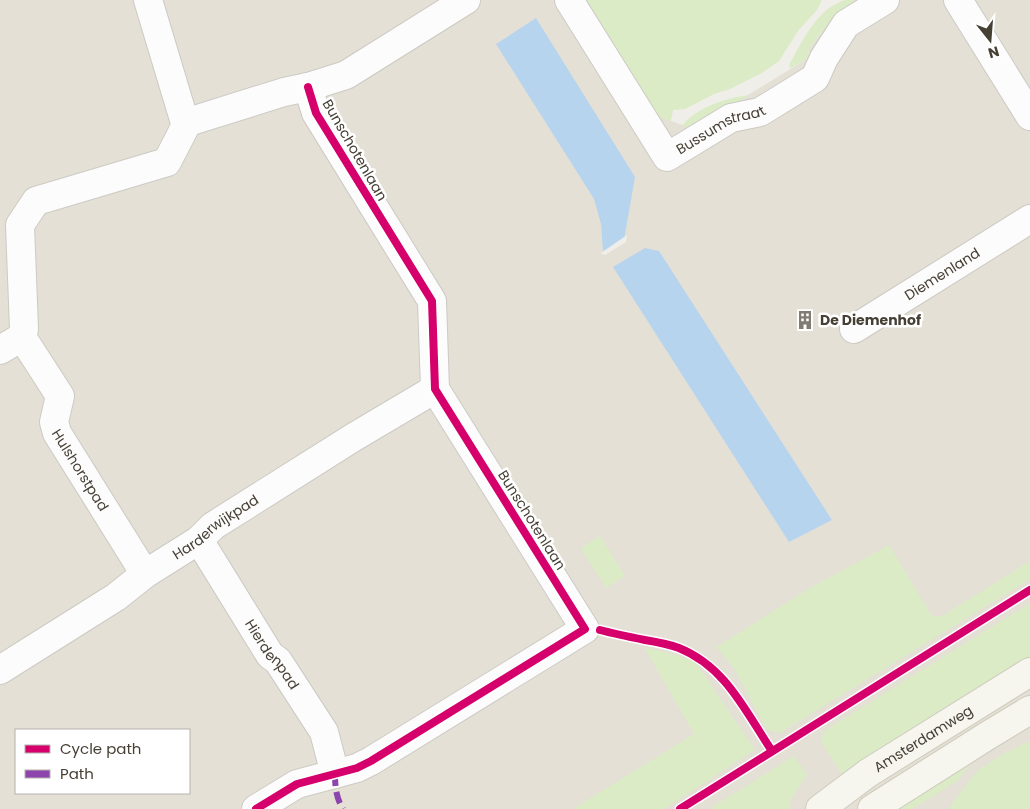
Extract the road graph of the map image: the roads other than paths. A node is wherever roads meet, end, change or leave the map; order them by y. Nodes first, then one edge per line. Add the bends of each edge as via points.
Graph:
1 (148, 0) edge
2 (466, 0) edge
3 (569, 0) edge
4 (885, 0) edge
5 (958, 0) edge
6 (308, 87) junction
7 (1030, 116) edge
8 (185, 123) junction
9 (1030, 219) edge
10 (854, 329) dead end
11 (11, 343) edge
12 (435, 389) junction
13 (199, 540) junction
14 (145, 574) junction
15 (0, 670) edge
16 (1030, 672) edge
17 (1030, 710) edge
18 (335, 774) junction
19 (256, 809) edge
20 (820, 809) edge
21 (872, 809) edge

1 - 8 street
2 - 6 street, Bunschotenlaan via 346,75
3 - 4 street, Bussumstraat via 667,157 731,118 760,112 815,78 846,24
5 - 7 street
6 - 8 street, Bunschotenlaan
6 - 12 street, Bunschotenlaan via 316,112 432,301
8 - 11 street via 167,162 36,201 20,224 24,329
9 - 10 street, Diemenland
11 - 14 street, Hulshorstpad via 60,396 54,422 57,432
12 - 13 street, Harderwijkpad via 213,526
12 - 18 street, Bunschotenlaan via 593,630 371,761
13 - 14 street, Harderwijkpad
13 - 18 street, Hierdenpad via 270,655 278,661 324,732
14 - 15 street, Harderwijkpad via 116,597
16 - 20 main road, Amsterdamweg via 868,773
17 - 21 main road
18 - 19 street, Bunschotenlaan via 297,784

